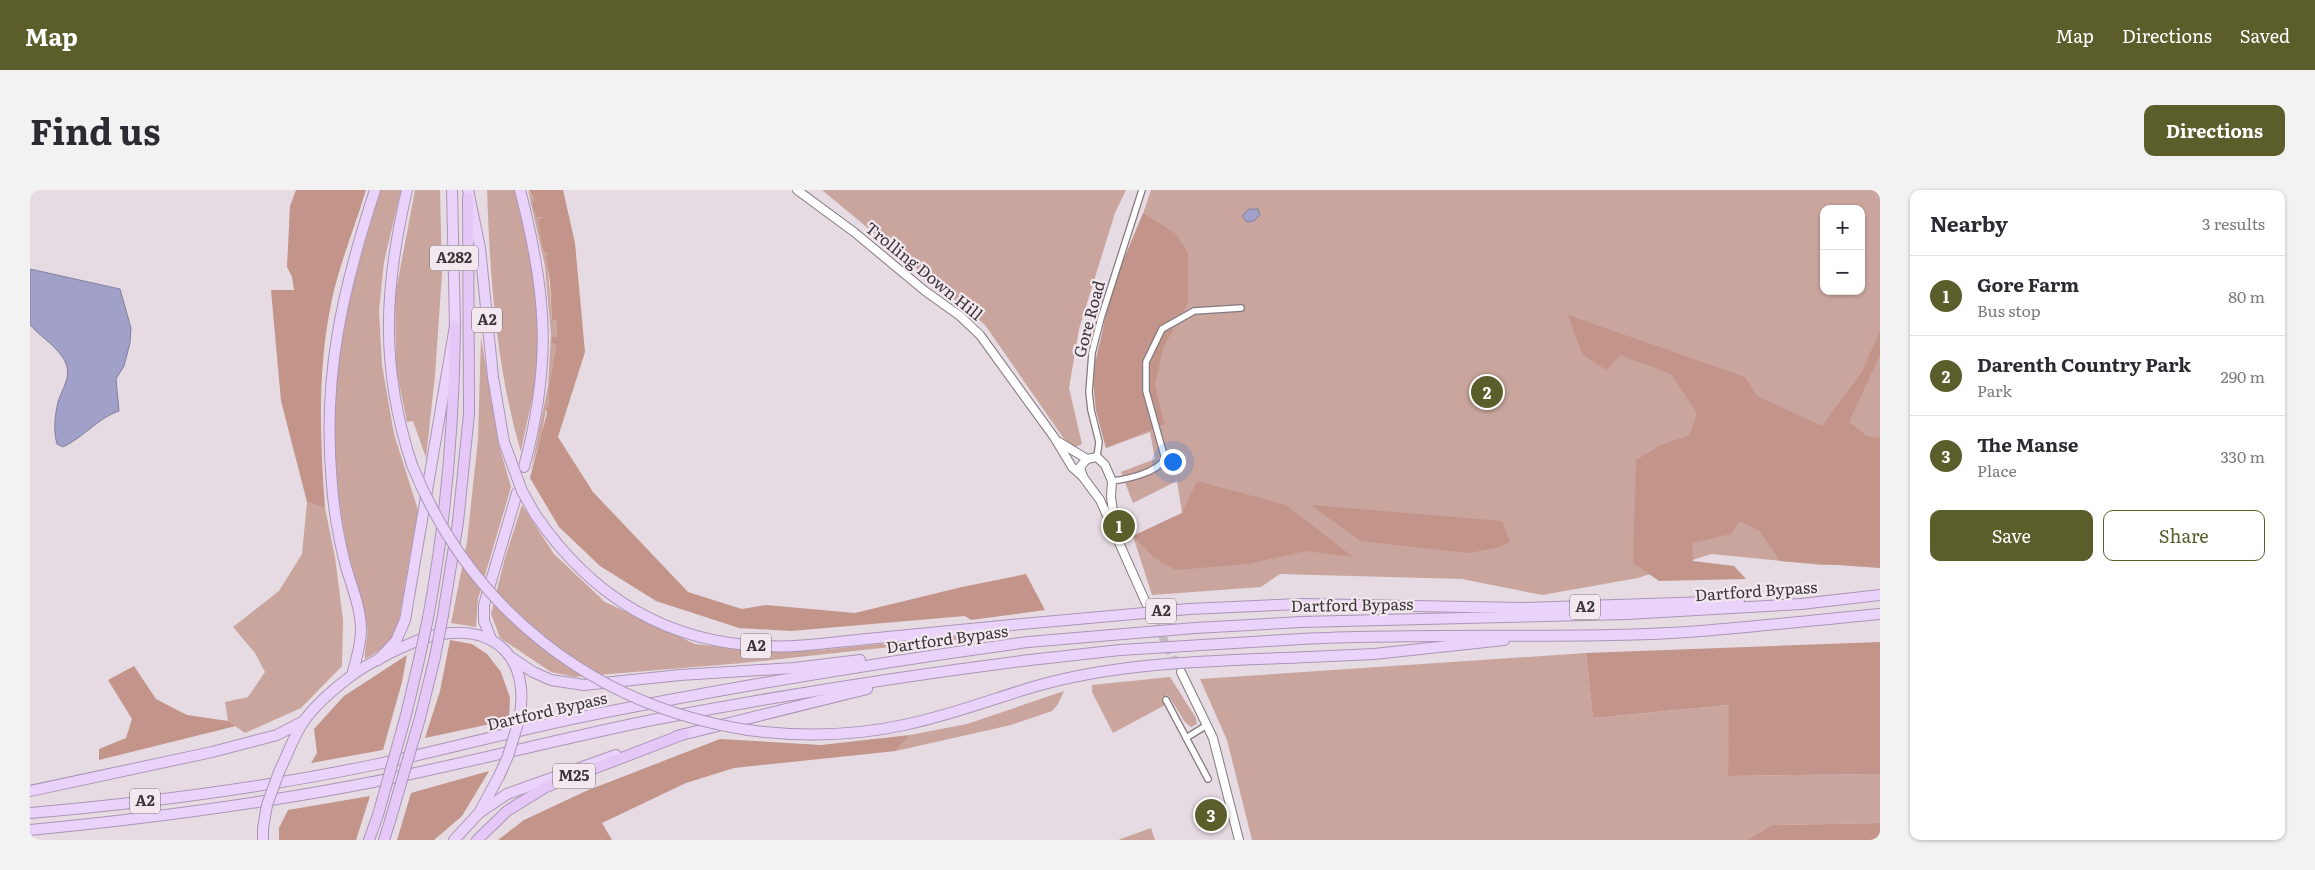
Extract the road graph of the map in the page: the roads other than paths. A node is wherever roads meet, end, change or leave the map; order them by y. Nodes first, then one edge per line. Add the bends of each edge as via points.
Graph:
1 (375, 190) edge
2 (407, 190) edge
3 (452, 190) edge
4 (520, 190) edge
5 (797, 190) edge
6 (1142, 190) edge
7 (468, 194) edge
8 (1240, 308) dead end
9 (455, 326) junction
10 (1054, 437) junction
11 (1097, 457) junction
12 (1087, 459) junction
13 (524, 467) dead end
14 (1083, 477) junction
15 (1111, 484) junction
16 (517, 493) dead end
17 (1097, 493) junction
18 (1116, 532) junction
19 (1875, 595) edge
20 (1146, 602) tunnel mouth
21 (1880, 614) edge
22 (1532, 636) junction
23 (491, 639) junction
24 (933, 655) junction
25 (512, 658) junction
26 (378, 660) junction
27 (1181, 672) tunnel mouth
28 (934, 673) junction
29 (352, 675) junction
30 (1166, 700) dead end
31 (304, 721) junction
32 (1207, 724) junction
33 (684, 734) junction
34 (1186, 738) junction
35 (1208, 779) dead end
36 (30, 792) edge
37 (30, 813) edge
38 (479, 813) junction
39 (30, 830) edge
40 (263, 840) edge
41 (369, 840) edge
42 (384, 840) edge
43 (454, 840) edge
44 (477, 840) edge
45 (1239, 840) edge

1 - 29 highway via 341,309 330,392 334,502 361,630
2 - 22 highway, A2, bridge via 394,249 388,318 399,417 412,465 431,507 468,566 493,597 538,638 596,679 640,701 701,722 748,730 814,735 881,730 938,717 1083,674 1132,668 1374,654
3 - 9 highway, A282
4 - 13 highway via 538,270 544,347 539,400
5 - 10 main road, Trolling Down Hill via 972,327
6 - 11 street, Gore Road via 1091,359 1089,392 1100,442
7 - 19 highway, A2, bridge via 480,248 504,442 522,491 562,550 598,586 646,617 712,640 784,646 1189,609 1300,604 1572,607
7 - 42 highway, bridge via 469,414 458,522 435,657
8 - 15 street via 1194,311 1162,329 1146,362 1146,391 1165,459 1160,465
9 - 26 highway via 405,620 396,641
9 - 41 highway, bridge via 445,503 428,618 406,715
10 - 12 main road, Trolling Down Hill
10 - 14 main road, Trolling Down Hill via 1072,467
11 - 12 main road
11 - 15 main road via 1105,465
12 - 14 main road via 1080,467
14 - 17 main road
15 - 17 main road via 1107,491
15 - 18 main road
16 - 23 highway via 484,605 484,620
17 - 18 main road
18 - 20 main road
19 - 24 highway, Dartford Bypass / A2, bridge via 1801,604 1627,614 1301,622 1139,632
21 - 22 highway, Dartford Bypass / A2 via 1694,632
22 - 28 highway, Dartford Bypass / A2, bridge via 1379,635 1120,650
23 - 25 highway
23 - 26 highway via 463,633 436,635
24 - 25 highway via 584,685 551,680
24 - 37 highway, Dartford Bypass / A2 via 744,685 582,717 332,773 178,798
25 - 38 highway, bridge via 522,691 519,720 508,756
26 - 29 highway
27 - 32 main road
28 - 33 highway
28 - 39 highway, Dartford Bypass / A2 via 749,702 578,735 373,782 159,817
29 - 31 highway
30 - 34 street
31 - 36 highway via 278,735
31 - 40 highway, bridge via 267,805
32 - 34 street
32 - 45 main road
33 - 38 highway via 507,794
33 - 44 highway, M25 via 546,787 507,811
34 - 35 street
38 - 43 highway

